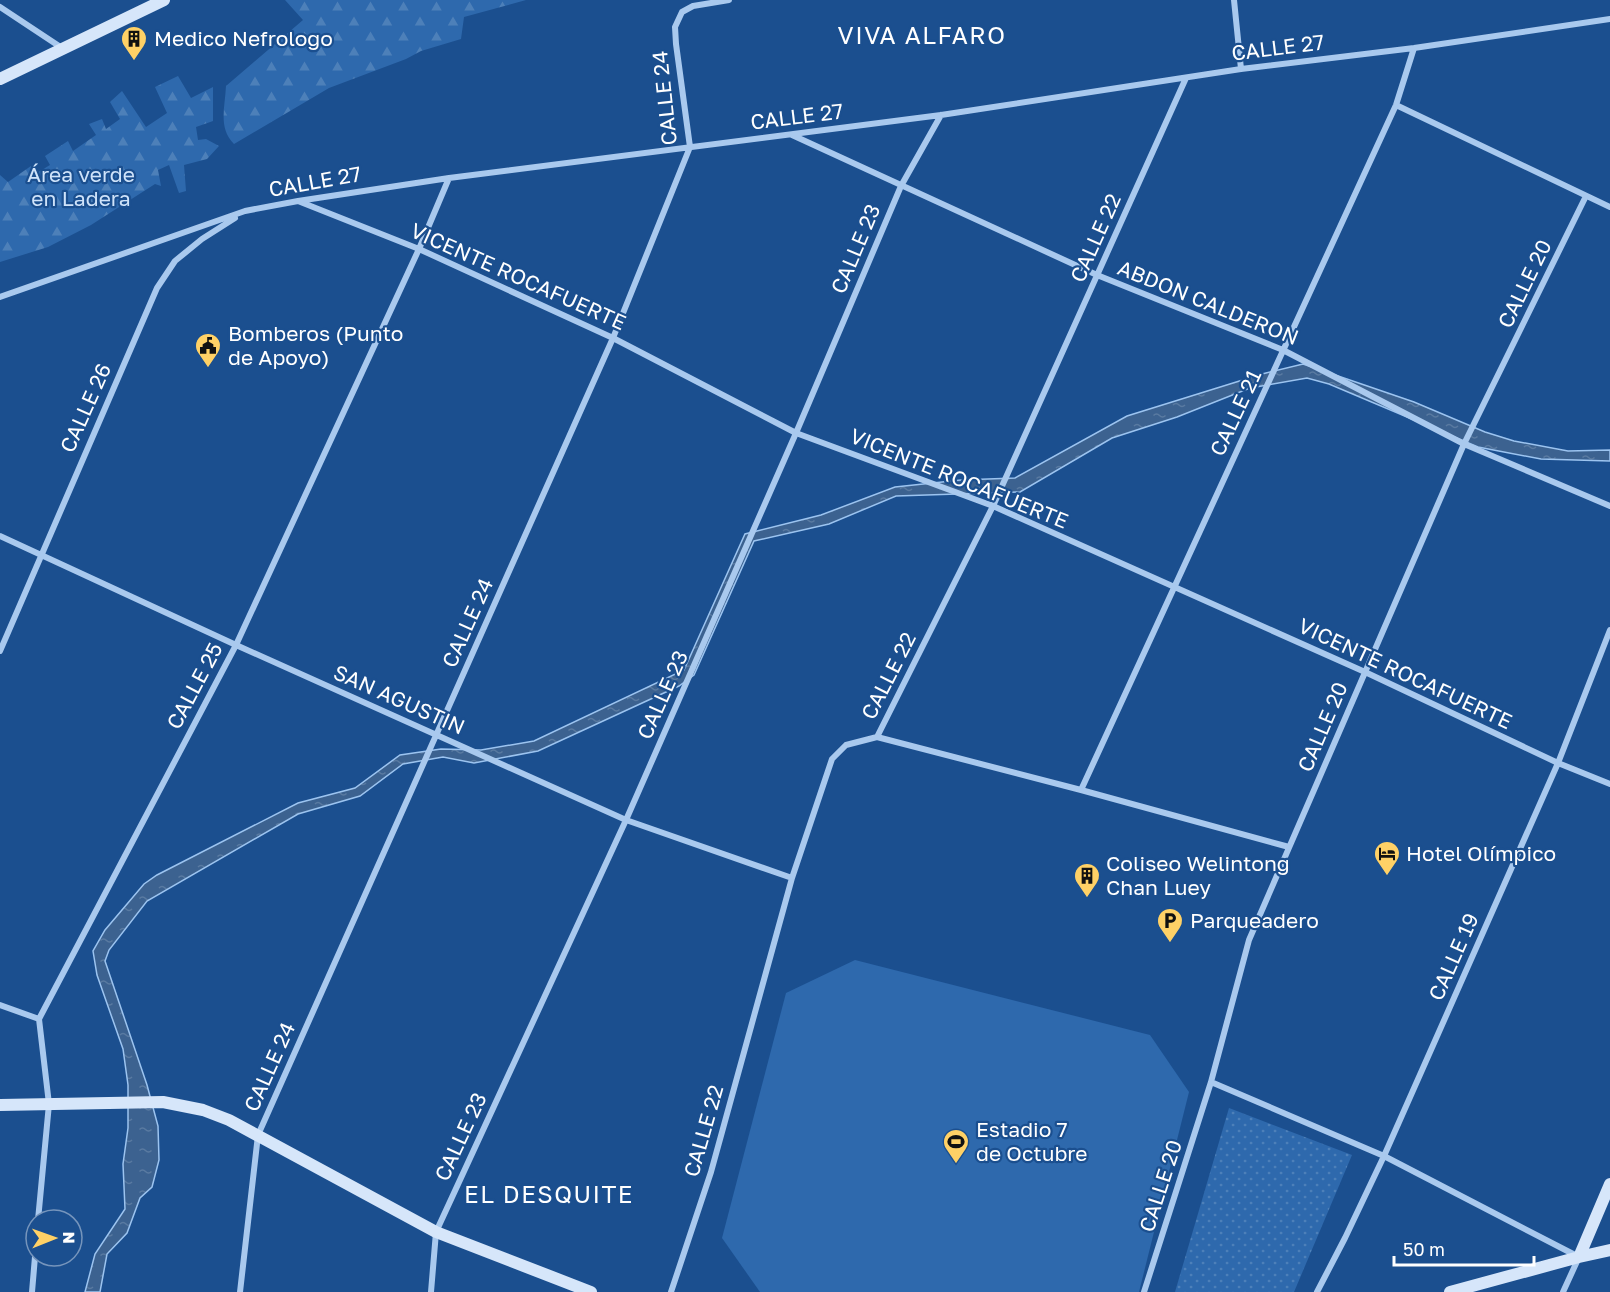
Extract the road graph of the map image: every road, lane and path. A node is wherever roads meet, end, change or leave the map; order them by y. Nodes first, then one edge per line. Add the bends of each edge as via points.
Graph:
1 (142, 0) edge
2 (164, 0) edge
3 (729, 0) edge
4 (1234, 0) edge
5 (0, 8) edge
6 (132, 16) junction
7 (1610, 19) edge
8 (1414, 48) junction
9 (63, 49) junction
10 (1241, 69) junction
11 (1186, 78) junction
12 (0, 79) edge
13 (1396, 105) junction
14 (941, 115) junction
15 (792, 135) junction
16 (690, 147) junction
17 (449, 178) junction
18 (901, 186) junction
19 (1586, 196) junction
20 (298, 201) junction
21 (1610, 207) edge
22 (245, 211) junction
23 (419, 249) junction
24 (1097, 275) junction
25 (0, 297) edge
26 (613, 338) junction
27 (1283, 350) junction
28 (796, 433) junction
29 (1464, 444) junction
30 (993, 506) junction
31 (1610, 506) edge
32 (0, 536) edge
33 (40, 555) junction
34 (1174, 587) junction
35 (1610, 630) edge
36 (236, 645) junction
37 (0, 651) edge
38 (1365, 672) junction
39 (436, 735) junction
40 (876, 737) junction
41 (1558, 763) junction
42 (1610, 784) edge
43 (1081, 790) junction
44 (626, 820) junction
45 (1289, 847) junction
46 (792, 878) junction
47 (0, 1005) edge
48 (39, 1019) junction
49 (1211, 1082) junction
50 (49, 1104) junction
51 (0, 1105) edge
52 (258, 1135) junction
53 (1384, 1156) junction
54 (1610, 1184) edge
55 (39, 1208) edge
56 (436, 1232) junction
57 (1610, 1250) edge
58 (1579, 1257) junction
59 (34, 1268) edge
60 (32, 1292) edge
61 (240, 1292) edge
62 (431, 1292) edge
63 (591, 1292) edge
64 (671, 1292) edge
65 (1144, 1292) edge
66 (1317, 1292) edge
67 (1450, 1292) edge
68 (1563, 1292) edge

1 - 6 main road
2 - 6 main road
3 - 16 street, CALLE 24 via 693,6 682,12 675,27
4 - 10 street
5 - 9 street
6 - 9 main road
7 - 8 street, CALLE 27
8 - 10 street, CALLE 27
8 - 13 street, CALLE 21
9 - 12 main road
10 - 11 street, CALLE 27
11 - 14 street, CALLE 27
11 - 24 street, CALLE 22
13 - 19 street
13 - 27 street, CALLE 21
14 - 15 street, CALLE 27
14 - 18 street, CALLE 23
15 - 16 street, CALLE 27
15 - 18 street, ABDON CALDERON
16 - 17 street, CALLE 27
16 - 26 street, CALLE 24
17 - 20 street, CALLE 27
17 - 23 street, CALLE 25
18 - 24 street, ABDON CALDERON
18 - 28 street, CALLE 23
19 - 21 street
19 - 29 street, CALLE 20
20 - 22 street, CALLE 27
20 - 23 street, VICENTE ROCAFUERTE
22 - 25 street, CALLE 27
22 - 33 street, CALLE 26 via 175,261 157,288
23 - 26 street, VICENTE ROCAFUERTE
23 - 36 street, CALLE 25
24 - 27 street, ABDON CALDERON
24 - 30 street, CALLE 22
26 - 28 street, VICENTE ROCAFUERTE
26 - 39 street, CALLE 24
27 - 29 street, ABDON CALDERON
27 - 34 street, CALLE 21
28 - 30 street, VICENTE ROCAFUERTE
28 - 44 street, CALLE 23
29 - 31 street, ABDON CALDERON
29 - 38 street, CALLE 20
30 - 34 street, VICENTE ROCAFUERTE
30 - 40 street, CALLE 22
32 - 33 street, SAN AGUSTIN
33 - 36 street, SAN AGUSTIN
33 - 37 street, CALLE 26
34 - 38 street, VICENTE ROCAFUERTE
34 - 43 street, CALLE 21
35 - 41 street, CALLE 19
36 - 39 street, SAN AGUSTIN
36 - 48 street, CALLE 25
38 - 41 street, VICENTE ROCAFUERTE
38 - 45 street, CALLE 20
39 - 44 street, SAN AGUSTIN
39 - 52 street, CALLE 24
40 - 43 street
40 - 46 street, CALLE 22 via 846,746 832,759
41 - 42 street, VICENTE ROCAFUERTE
41 - 53 street, CALLE 19
43 - 45 street
44 - 46 street, SAN AGUSTIN
44 - 56 street, CALLE 23
45 - 49 street, CALLE 20 via 1249,940
46 - 64 street, CALLE 22 via 711,1172
47 - 48 street
48 - 50 street
49 - 53 street
49 - 65 street, CALLE 20
50 - 51 main road
50 - 52 main road via 163,1102 202,1110
50 - 55 street
52 - 56 main road
52 - 61 street, CALLE 24
53 - 58 street
53 - 66 street, CALLE 19
54 - 58 main road
56 - 62 street, CALLE 23
56 - 63 main road
57 - 58 main road
58 - 67 main road
58 - 68 street
59 - 60 street

